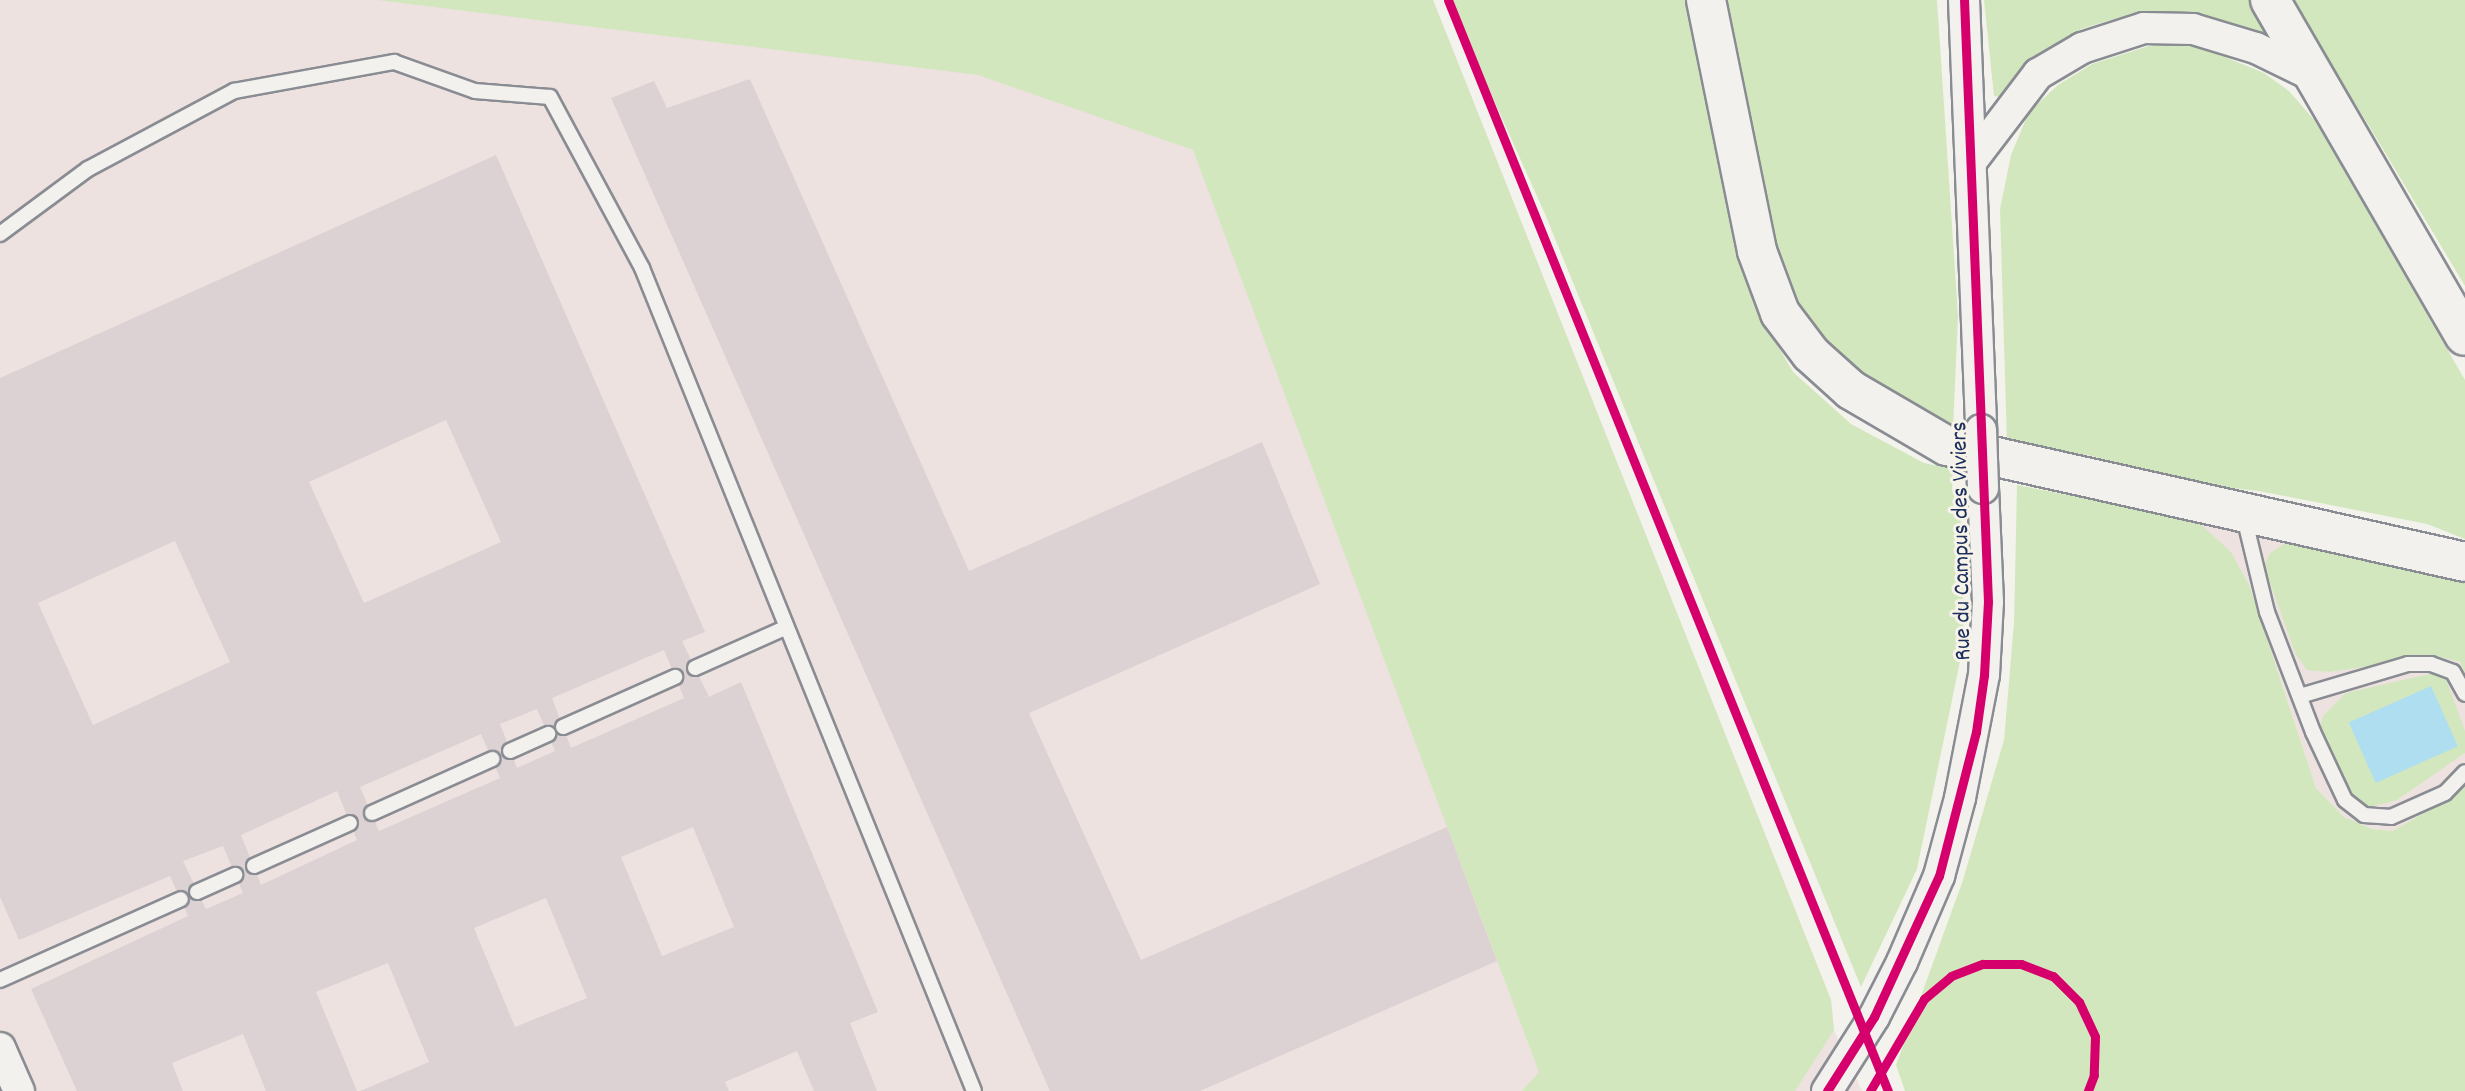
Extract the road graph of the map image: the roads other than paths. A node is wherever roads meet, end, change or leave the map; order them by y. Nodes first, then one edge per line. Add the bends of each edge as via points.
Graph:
1 (1706, 0) edge
2 (1964, 0) edge
3 (2270, 0) edge
4 (2311, 75) junction
5 (1971, 162) junction
6 (0, 234) edge
7 (2465, 336) edge
8 (2242, 508) junction
9 (2465, 562) edge
10 (785, 628) junction
11 (695, 668) dead end
12 (675, 677) dead end
13 (2465, 694) edge
14 (2300, 696) junction
15 (563, 727) dead end
16 (548, 734) dead end
17 (510, 751) dead end
18 (492, 759) dead end
19 (2465, 772) edge
20 (372, 813) dead end
21 (350, 823) dead end
22 (254, 866) dead end
23 (235, 875) dead end
24 (197, 892) dead end
25 (181, 899) dead end
26 (0, 980) edge
27 (0, 1048) edge
28 (19, 1091) edge
29 (974, 1091) edge
30 (1827, 1091) edge

1 - 8 highway via 1757,251 1780,313 1811,354 1851,390 1947,446
2 - 5 street, Rue du Campus des Viviers
3 - 4 highway
4 - 5 street via 2256,48 2193,29 2144,28 2082,48 2038,74
4 - 7 highway
5 - 30 street, Rue du Campus des Viviers, bridge via 1988,602 1976,732 1939,876 1874,1017
6 - 10 lane via 88,169 234,90 394,62 475,90 551,97 642,268
8 - 9 highway
8 - 14 lane via 2267,612
10 - 11 lane
10 - 29 lane
12 - 15 lane
13 - 14 lane via 2453,672 2431,664 2408,664
14 - 19 lane via 2345,800 2364,815 2391,817 2445,793
16 - 17 lane
18 - 20 lane
21 - 22 lane
23 - 24 lane
25 - 26 lane
27 - 28 street

